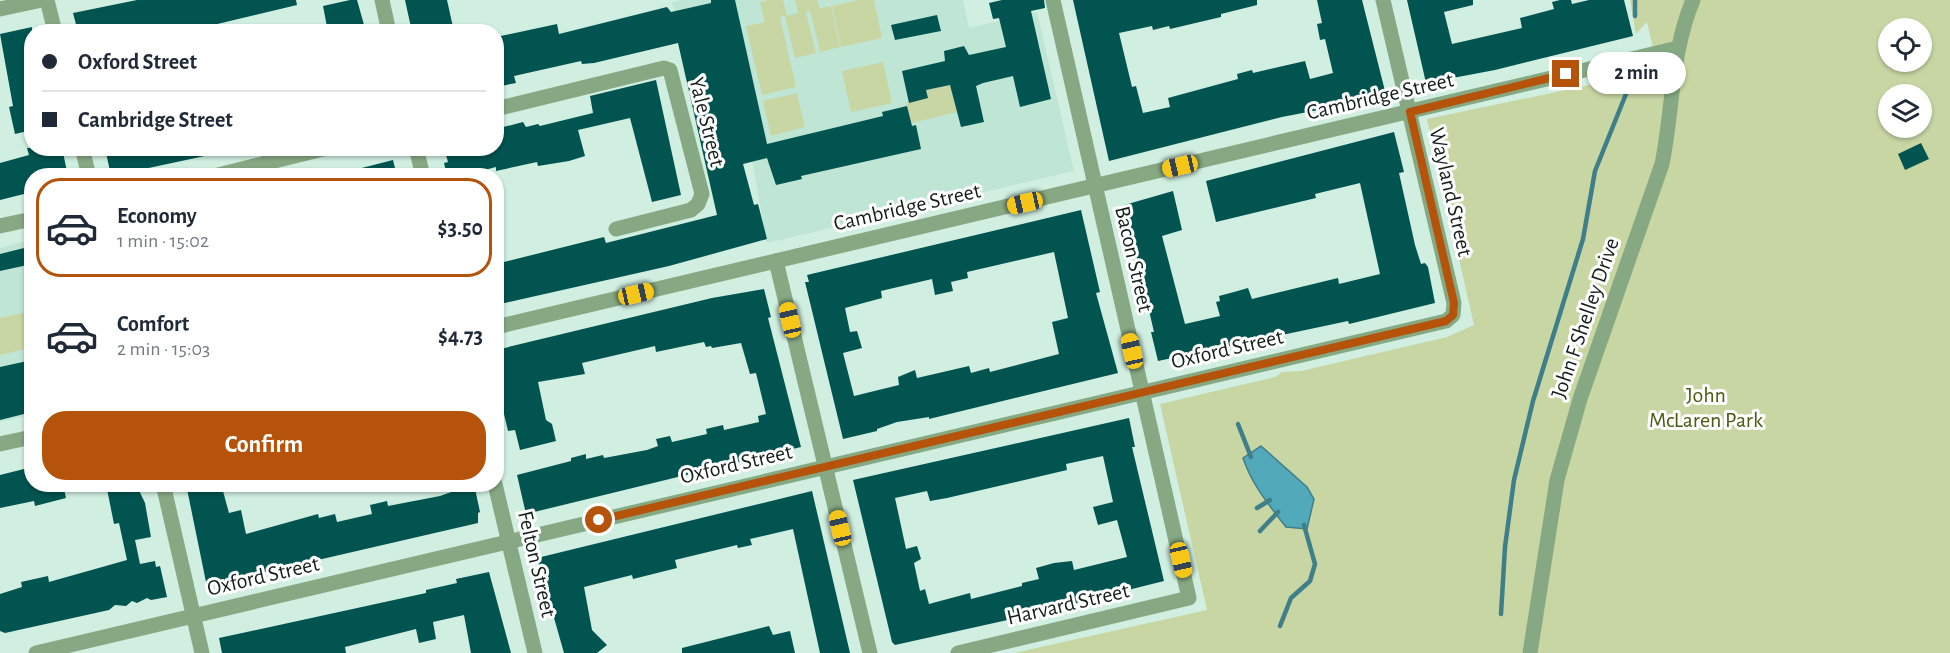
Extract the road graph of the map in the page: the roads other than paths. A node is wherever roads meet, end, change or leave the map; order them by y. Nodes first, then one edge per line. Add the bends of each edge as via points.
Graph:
1 (42, 0) edge
2 (47, 0) edge
3 (382, 0) edge
4 (1053, 0) edge
5 (1383, 0) edge
6 (1693, 0) edge
7 (0, 9) edge
8 (52, 24) edge
9 (387, 24) edge
10 (1678, 48) junction
11 (504, 107) edge
12 (1410, 112) junction
13 (295, 156) edge
14 (246, 168) edge
15 (1095, 186) junction
16 (24, 221) edge
17 (0, 226) edge
18 (616, 228) dead end
19 (776, 261) junction
20 (1446, 321) joint
21 (504, 325) edge
22 (1142, 392) junction
23 (24, 439) edge
24 (0, 444) edge
25 (825, 466) junction
26 (165, 492) edge
27 (497, 492) edge
28 (509, 541) junction
29 (1189, 598) joint
30 (193, 616) junction
31 (36, 653) edge
32 (202, 653) edge
33 (535, 653) edge
34 (870, 653) edge
35 (958, 653) edge
36 (1530, 653) edge

1 - 7 street
2 - 8 street
3 - 9 street
4 - 15 street, Bacon Street
5 - 12 street, Wayland Street
6 - 10 street, John F Shelley Drive
10 - 12 street, Cambridge Street
10 - 36 street, John F Shelley Drive via 1662,164 1580,399 1557,480
11 - 18 street, Yale Street via 664,68 670,70 702,194 691,210
12 - 15 street, Cambridge Street
12 - 20 street, Wayland Street via 1454,303 1453,315
13 - 14 street
15 - 19 street, Cambridge Street
15 - 22 street, Bacon Street
16 - 17 street
19 - 21 street, Cambridge Street
19 - 25 street
20 - 22 street, Oxford Street
22 - 25 street, Oxford Street
22 - 29 street, Bacon Street
23 - 24 street
25 - 28 street, Oxford Street
25 - 34 street
26 - 30 street
27 - 28 street, Felton Street
28 - 30 street, Oxford Street
28 - 33 street, Felton Street
29 - 35 street, Harvard Street
30 - 31 street, Oxford Street
30 - 32 street

